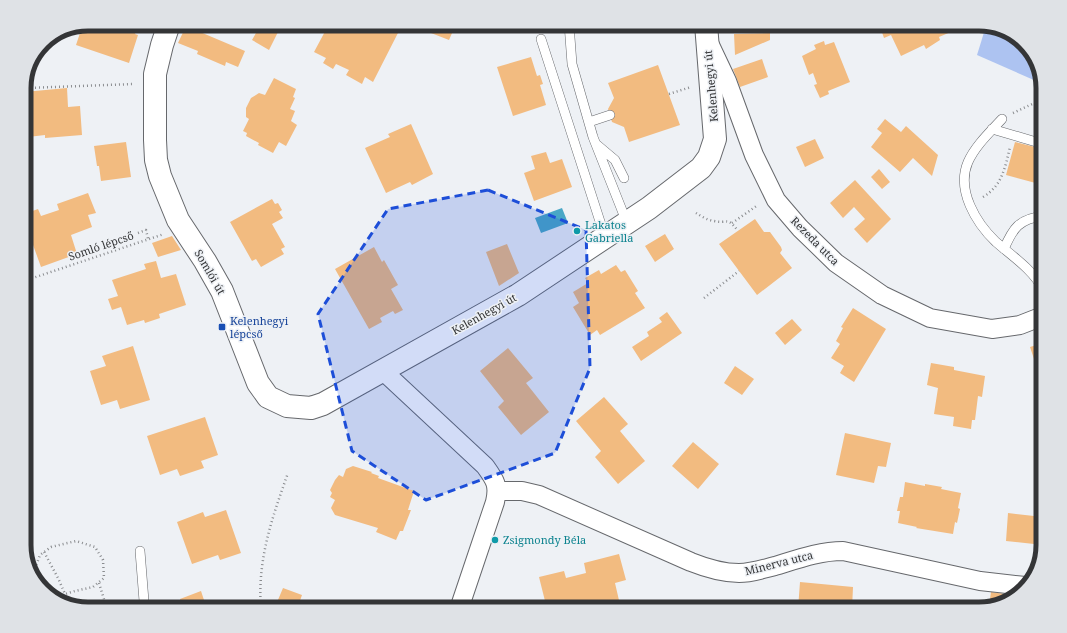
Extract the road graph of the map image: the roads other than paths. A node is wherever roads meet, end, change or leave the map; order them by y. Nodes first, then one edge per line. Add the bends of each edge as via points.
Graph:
1 (167, 31) edge
2 (570, 31) edge
3 (707, 32) edge
4 (541, 40) dead end
5 (610, 115) dead end
6 (1002, 119) road end
7 (588, 122) junction
8 (992, 129) junction
9 (1036, 142) edge
10 (595, 143) junction
11 (624, 178) dead end
12 (1036, 217) edge
13 (627, 223) junction
14 (605, 237) junction
15 (1004, 249) junction
16 (1036, 279) edge
17 (1036, 319) edge
18 (382, 370) junction
19 (498, 491) junction
20 (140, 551) dead end
21 (1019, 585) edge
22 (144, 602) edge
23 (461, 602) edge

1 - 18 street, Somlói út via 155,85 156,160 166,192 182,227 222,291 258,383 268,397 287,406 311,408 335,398
2 - 7 lane via 572,64
3 - 13 street, Kelenhegyi út via 716,140 709,157 700,168
3 - 17 street, Rezeda utca via 754,155 773,195 800,228 836,263 882,295 930,318 992,329 1020,325
4 - 14 lane
5 - 7 lane
6 - 8 lane
7 - 10 lane
8 - 9 lane
8 - 15 lane via 968,162 965,186 976,218
10 - 11 lane via 615,160
10 - 13 lane
12 - 15 lane via 1017,226
13 - 14 street, Kelenhegyi út
14 - 18 street, Kelenhegyi út via 518,295
15 - 16 lane
18 - 19 street via 485,466
19 - 21 street, Minerva utca via 522,491 539,495 691,562 724,572 752,572 818,553 843,551 980,581
19 - 23 street
20 - 22 lane

